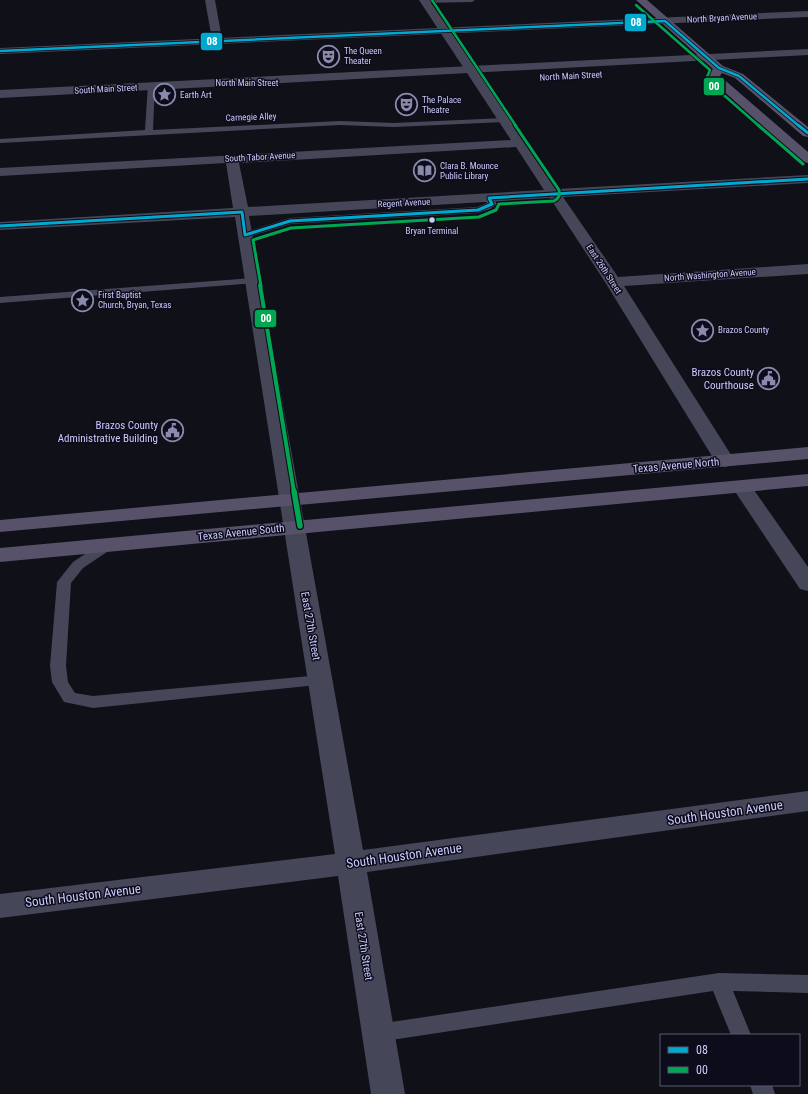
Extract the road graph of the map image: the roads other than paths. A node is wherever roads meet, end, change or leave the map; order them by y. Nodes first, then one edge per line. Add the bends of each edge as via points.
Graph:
1 (210, 0) edge
2 (472, 0) edge
3 (641, 0) edge
4 (425, 1) edge
5 (808, 14) edge
6 (665, 21) junction
7 (445, 31) junction
8 (212, 42) junction
9 (0, 51) edge
10 (808, 52) edge
11 (706, 57) junction
12 (749, 67) dead end
13 (719, 68) junction
14 (469, 69) junction
15 (696, 70) dead end
16 (498, 80) dead end
17 (477, 81) junction
18 (211, 83) junction
19 (151, 86) junction
20 (0, 94) edge
21 (504, 120) junction
22 (149, 132) junction
23 (808, 134) edge
24 (0, 141) edge
25 (520, 143) junction
26 (232, 159) junction
27 (808, 159) edge
28 (0, 172) edge
29 (808, 179) edge
30 (553, 194) junction
31 (489, 198) junction
32 (242, 212) junction
33 (0, 226) edge
34 (245, 234) junction
35 (808, 269) edge
36 (253, 281) junction
37 (613, 282) junction
38 (0, 300) edge
39 (808, 453) edge
40 (725, 461) junction
41 (808, 480) edge
42 (742, 486) junction
43 (289, 501) junction
44 (0, 526) edge
45 (293, 527) junction
46 (108, 545) junction
47 (0, 555) edge
48 (808, 584) edge
49 (321, 680) junction
50 (808, 801) edge
51 (351, 863) junction
52 (0, 906) edge
53 (719, 982) junction
54 (808, 984) edge
55 (378, 1033) junction
56 (741, 1034) edge
57 (388, 1094) edge

1 - 8 street via 216,34
2 - 4 lane
3 - 6 main road
4 - 7 street, East 26th Street
5 - 6 street, North Bryan Avenue
6 - 7 street, North Bryan Avenue
6 - 11 main road
7 - 8 street, North Bryan Avenue
7 - 14 street, East 26th Street
8 - 9 street, North Bryan Avenue
10 - 11 street, North Main Street
11 - 13 main road
11 - 14 street, North Main Street
12 - 13 street
13 - 15 street
13 - 23 main road via 740,76
13 - 27 main road via 714,77
14 - 17 street, East 26th Street
14 - 18 street, North Main Street
16 - 17 street, North Main Street
17 - 18 street, North Main Street via 408,78
17 - 21 street, East 26th Street
18 - 19 street, South Main Street
19 - 20 street, South Main Street
19 - 22 lane
21 - 22 lane, Carnegie Alley via 394,125 340,123
21 - 25 street, East 26th Street
22 - 24 lane, Carnegie Alley
25 - 26 street, South Tabor Avenue
25 - 30 street, East 26th Street
26 - 28 street, South Tabor Avenue
26 - 32 street, East 27th Street
29 - 30 street, Regent Avenue
30 - 31 street, Regent Avenue
30 - 37 street, East 26th Street
31 - 32 street, Regent Avenue
31 - 34 lane via 492,204 478,210 290,221
32 - 33 street, Regent Avenue
32 - 34 street, East 27th Street
34 - 36 street, East 27th Street
35 - 37 street, North Washington Avenue
36 - 38 lane
36 - 43 street, East 27th Street
37 - 40 street, East 26th Street
39 - 40 main road, Texas Avenue North
40 - 43 main road, Texas Avenue North
41 - 42 main road
42 - 45 main road, Texas Avenue South
42 - 48 street
43 - 44 main road
43 - 45 street, East 27th Street
45 - 46 main road, Texas Avenue South
45 - 49 street, East 27th Street
46 - 47 main road, Texas Avenue South
46 - 49 lane via 78,565 64,582 58,666 60,682 70,698 93,702
49 - 51 street, East 27th Street
50 - 51 street, South Houston Avenue
51 - 52 street, South Houston Avenue
51 - 55 street, East 27th Street
53 - 54 lane
53 - 55 lane
53 - 56 lane
55 - 57 street, East 27th Street

